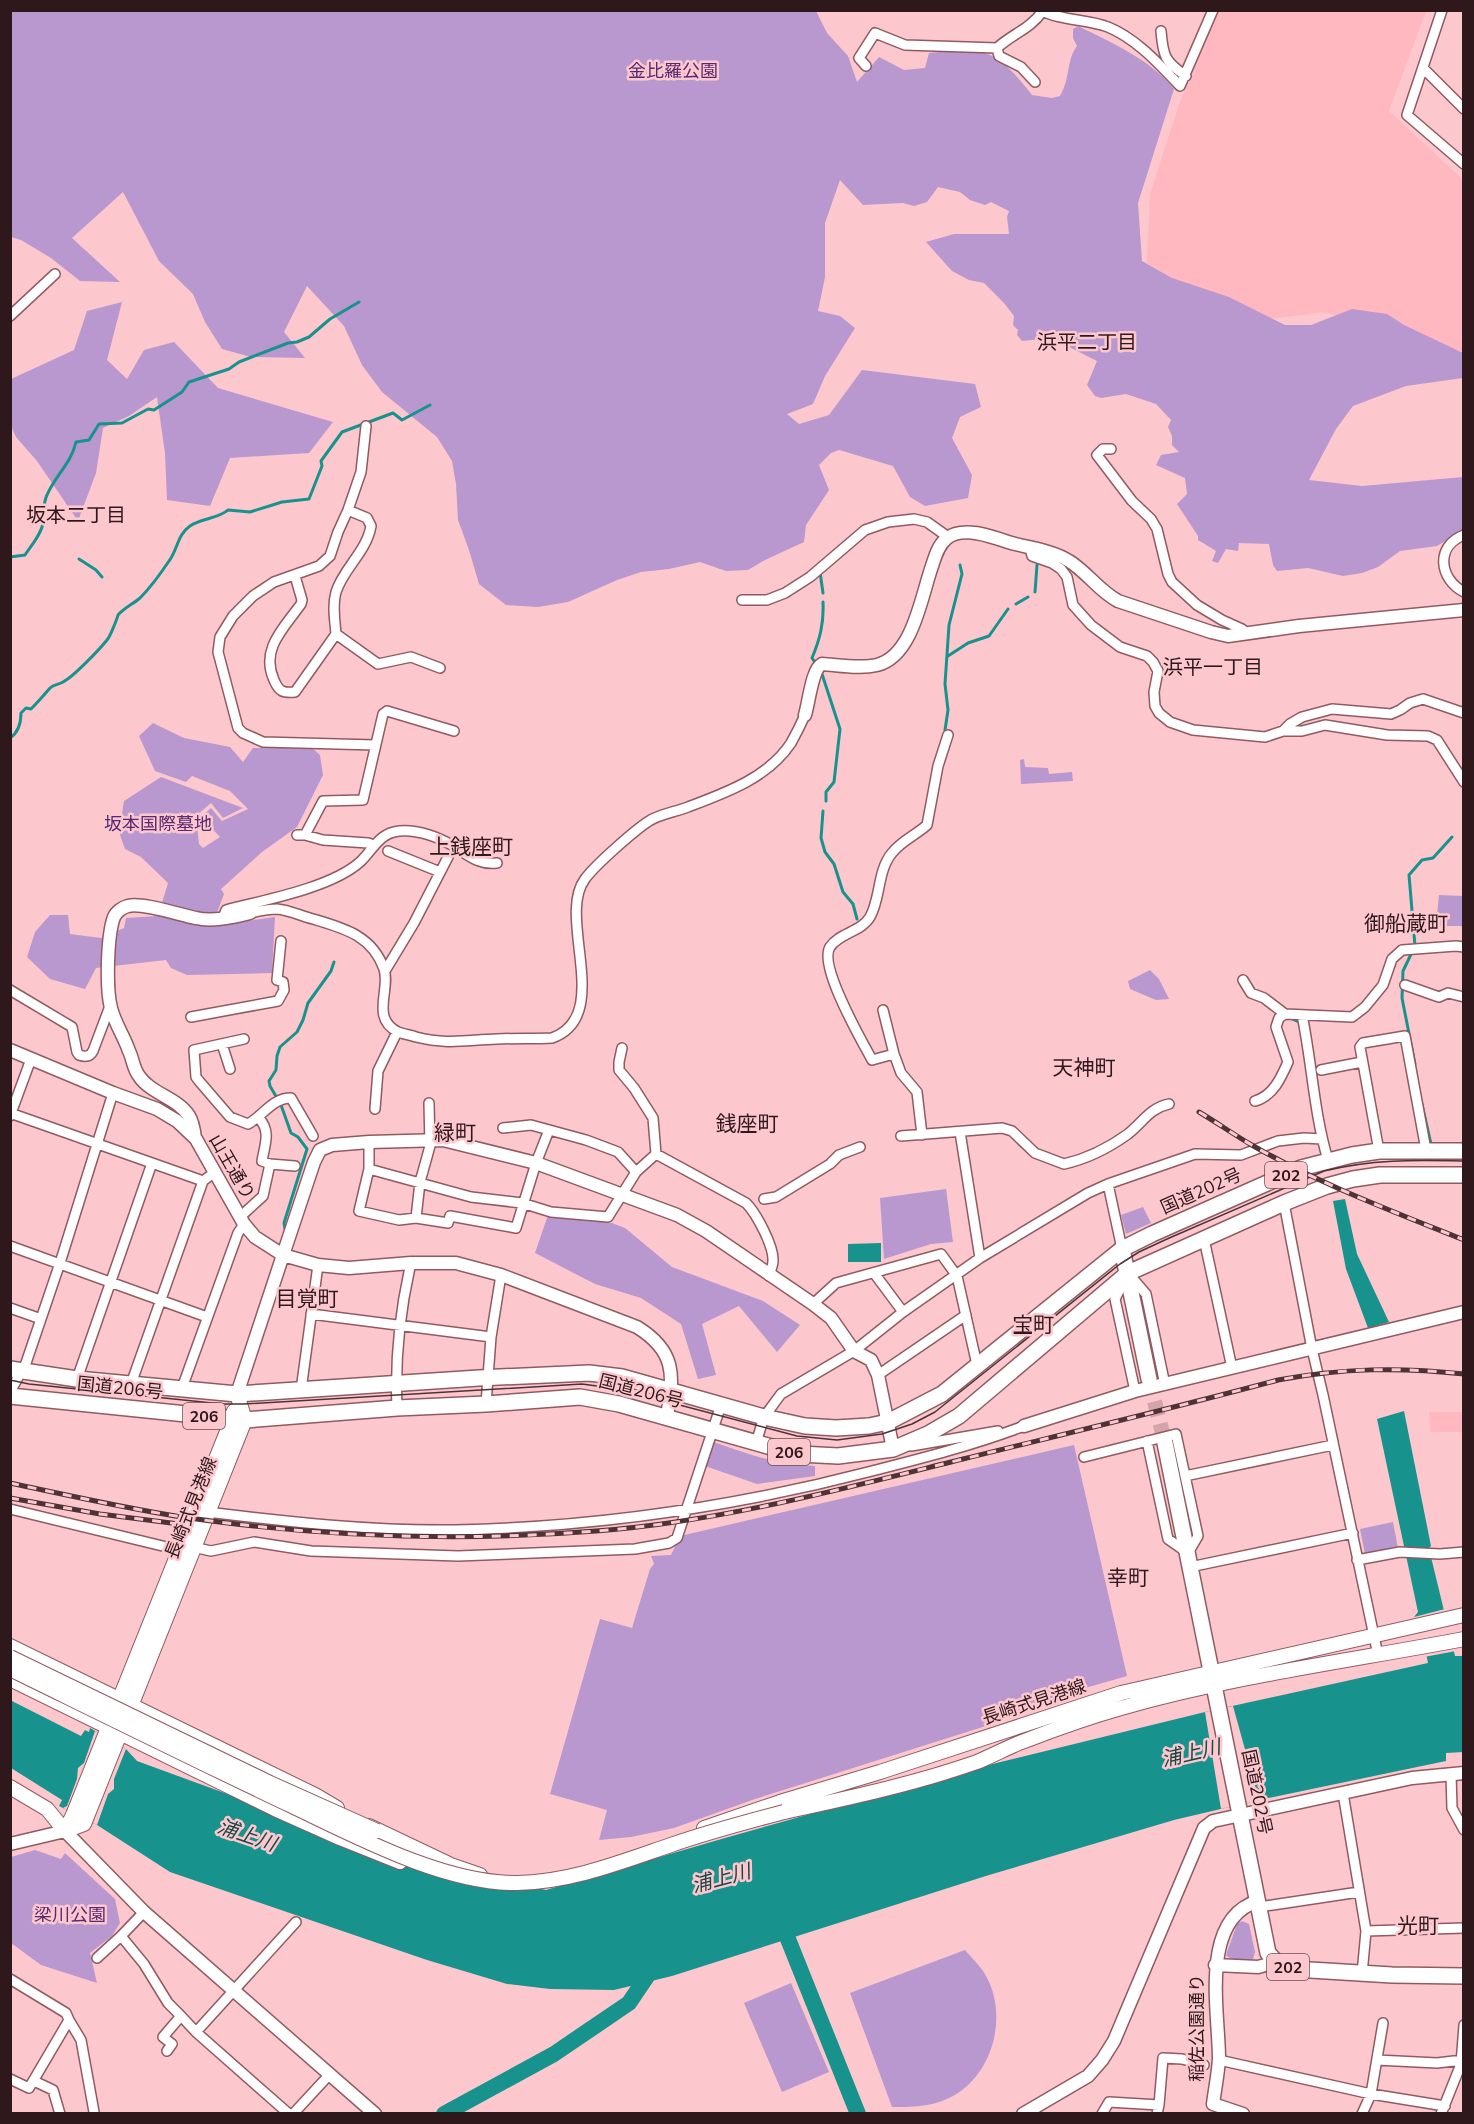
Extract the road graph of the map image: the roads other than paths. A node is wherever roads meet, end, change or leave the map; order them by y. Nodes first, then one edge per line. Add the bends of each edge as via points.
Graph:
1 (1084, 10) edge
2 (1213, 10) edge
3 (1442, 10) edge
4 (1041, 11) edge
5 (1080, 21) junction
6 (1161, 32) dead end
7 (998, 48) junction
8 (866, 66) dead end
9 (1423, 68) junction
10 (1186, 76) junction
11 (1035, 82) dead end
12 (1464, 109) edge
13 (1464, 164) edge
14 (55, 274) dead end
15 (10, 316) edge
16 (366, 426) dead end
17 (1111, 449) dead end
18 (348, 510) junction
19 (1464, 535) edge
20 (948, 537) junction
21 (1029, 548) junction
22 (295, 576) junction
23 (1464, 592) edge
24 (742, 600) dead end
25 (1464, 610) edge
26 (1246, 633) junction
27 (336, 634) junction
28 (440, 668) dead end
29 (1464, 713) edge
30 (805, 715) joint
31 (454, 731) dead end
32 (1283, 731) junction
33 (948, 735) dead end
34 (375, 745) junction
35 (1464, 782) edge
36 (374, 845) junction
37 (388, 851) dead end
38 (448, 856) dead end
39 (497, 863) dead end
40 (440, 872) junction
41 (250, 913) joint
42 (223, 918) junction
43 (281, 941) dead end
44 (1464, 947) edge
45 (385, 971) junction
46 (1243, 980) dead end
47 (1405, 985) dead end
48 (10, 990) edge
49 (1464, 997) edge
50 (110, 1006) junction
51 (884, 1010) dead end
52 (1285, 1014) junction
53 (1302, 1015) junction
54 (192, 1017) dead end
55 (397, 1032) junction
56 (244, 1039) dead end
57 (222, 1044) junction
58 (622, 1048) dead end
59 (10, 1050) edge
60 (894, 1054) junction
61 (31, 1059) junction
62 (1362, 1062) junction
63 (230, 1069) dead end
64 (1321, 1070) dead end
65 (113, 1093) junction
66 (1256, 1101) dead end
67 (429, 1103) dead end
68 (1169, 1104) dead end
69 (375, 1109) dead end
70 (11, 1114) edge
71 (259, 1118) junction
72 (503, 1128) dead end
73 (549, 1130) junction
74 (960, 1132) junction
75 (922, 1135) junction
76 (313, 1136) dead end
77 (901, 1136) dead end
78 (196, 1139) junction
79 (430, 1139) junction
80 (1322, 1139) junction
81 (369, 1142) junction
82 (97, 1144) junction
83 (860, 1147) dead end
84 (1426, 1150) junction
85 (1379, 1151) junction
86 (1464, 1151) edge
87 (656, 1154) junction
88 (1328, 1160) junction
89 (536, 1162) junction
90 (152, 1163) junction
91 (270, 1164) junction
92 (295, 1166) dead end
93 (369, 1169) junction
94 (636, 1172) junction
95 (215, 1173) junction
96 (1464, 1175) edge
97 (203, 1181) junction
98 (420, 1182) junction
99 (1108, 1184) junction
100 (621, 1194) junction
101 (764, 1199) dead end
102 (522, 1203) junction
103 (1284, 1203) junction
104 (416, 1218) junction
105 (242, 1220) junction
106 (1204, 1239) junction
107 (10, 1246) edge
108 (1122, 1250) junction
109 (283, 1255) junction
110 (980, 1258) junction
111 (60, 1263) junction
112 (411, 1263) junction
113 (318, 1265) junction
114 (874, 1273) junction
115 (1128, 1273) junction
116 (501, 1275) junction
117 (769, 1276) junction
118 (957, 1276) junction
119 (110, 1282) junction
120 (161, 1300) junction
121 (813, 1304) junction
122 (10, 1308) edge
123 (903, 1312) junction
124 (1464, 1312) edge
125 (311, 1314) junction
126 (966, 1315) junction
127 (207, 1317) junction
128 (41, 1319) junction
129 (400, 1325) junction
130 (491, 1337) junction
131 (1312, 1349) junction
132 (854, 1351) junction
133 (977, 1365) junction
134 (1232, 1368) junction
135 (15, 1371) edge
136 (878, 1375) junction
137 (489, 1377) junction
138 (77, 1379) junction
139 (1149, 1379) tunnel mouth
140 (396, 1383) junction
141 (132, 1384) junction
142 (1165, 1385) junction
143 (182, 1388) junction
144 (301, 1390) junction
145 (671, 1390) junction
146 (1135, 1391) junction
147 (10, 1394) edge
148 (237, 1394) junction
149 (486, 1404) junction
150 (721, 1405) junction
151 (397, 1408) junction
152 (667, 1416) junction
153 (764, 1417) junction
154 (238, 1420) junction
155 (888, 1422) junction
156 (1024, 1426) junction
157 (712, 1430) junction
158 (1147, 1441) junction
159 (756, 1443) junction
160 (1165, 1443) tunnel mouth
161 (1333, 1445) junction
162 (893, 1449) junction
163 (1084, 1457) dead end
164 (1185, 1476) junction
165 (10, 1509) edge
166 (686, 1511) junction
167 (207, 1512) junction
168 (1353, 1533) junction
169 (186, 1549) junction
170 (1464, 1552) edge
171 (1189, 1560) junction
172 (1357, 1560) junction
173 (1457, 1616) edge
174 (1373, 1636) junction
175 (1459, 1640) edge
176 (10, 1646) edge
177 (1377, 1655) junction
178 (10, 1657) edge
179 (10, 1669) edge
180 (10, 1678) edge
181 (1213, 1680) junction
182 (126, 1702) junction
183 (113, 1734) junction
184 (1457, 1774) edge
185 (10, 1787) edge
186 (1343, 1793) junction
187 (1240, 1810) junction
188 (1464, 1830) edge
189 (65, 1831) junction
190 (377, 1831) junction
191 (10, 1844) edge
192 (460, 1877) junction
193 (1359, 1892) junction
194 (1259, 1904) junction
195 (144, 1912) junction
196 (296, 1922) dead end
197 (1464, 1928) edge
198 (1366, 1931) junction
199 (121, 1936) junction
200 (97, 1958) dead end
201 (1276, 1962) junction
202 (1215, 1965) junction
203 (1362, 1974) junction
204 (1464, 1976) edge
205 (10, 1979) edge
206 (234, 1989) junction
207 (181, 2016) junction
208 (69, 2020) junction
209 (1383, 2023) dead end
210 (1464, 2025) edge
211 (196, 2032) junction
212 (167, 2051) dead end
213 (1219, 2060) junction
214 (1377, 2060) junction
215 (1462, 2060) junction
216 (1204, 2065) dead end
217 (330, 2074) junction
218 (10, 2079) edge
219 (34, 2080) junction
220 (1371, 2094) junction
221 (1158, 2109) edge
222 (1212, 2109) edge
223 (1443, 2110) edge
224 (94, 2112) edge
225 (60, 2114) edge
226 (289, 2114) edge
227 (294, 2114) edge
228 (375, 2114) edge
229 (1023, 2114) edge
230 (1102, 2114) edge
231 (1243, 2114) edge
232 (1362, 2114) edge

1 - 5 street
2 - 10 street
3 - 9 street
4 - 5 street
4 - 7 street via 1034,23
5 - 10 street via 1122,34 1153,57 1180,86
6 - 10 street via 1163,54 1172,67
7 - 8 street via 905,45 875,33 859,58
7 - 11 street via 999,56 1021,67
9 - 12 street
9 - 13 street via 1407,115
14 - 15 street
16 - 18 street via 361,472
17 - 26 street via 1103,449 1097,455 1157,529 1172,582 1197,605
18 - 22 street via 326,561
18 - 27 street via 367,518 371,526 336,592
19 - 23 street via 1449,546 1443,568 1447,578
20 - 21 street via 972,532
20 - 24 street via 927,522 888,522 865,530 785,593 767,600
20 - 30 street via 938,550 901,650 877,665 818,666 813,672
21 - 26 street via 1070,561 1118,601 1221,635
21 - 32 street via 1032,556 1061,569 1067,577 1073,605 1091,626 1120,647 1154,662 1158,671 1155,706 1161,716 1193,730 1265,737
22 - 27 street via 301,604 269,653 268,663 278,689 295,692
22 - 34 street via 263,588 244,602 220,637 218,652 238,728 263,742
25 - 26 street
27 - 28 street via 378,664 411,657
29 - 32 street via 1423,699 1391,714 1332,709 1302,717
30 - 55 street via 790,744 773,763 725,792 648,822 585,879 576,900 580,1005 564,1032 552,1038 453,1043
31 - 34 street via 387,711
32 - 35 street via 1325,725 1437,740
33 - 60 street via 927,825 893,851 866,923 837,941 828,955 845,1011 872,1060
34 - 36 street via 363,800 322,801 301,835
36 - 39 street via 395,831 419,831 480,862
36 - 42 street via 344,873 226,910
37 - 40 street
38 - 40 street
40 - 45 street
41 - 42 street
41 - 45 street via 284,910 349,931 364,940
42 - 50 street via 198,919 136,906 118,911 110,942
43 - 54 street via 277,980 284,982 284,990 278,1001
44 - 53 street via 1402,950 1392,959 1383,985 1358,1014
45 - 55 street via 383,1011
46 - 52 street via 1251,993
47 - 49 street via 1439,997 1448,993
48 - 50 street via 72,1027 77,1052 83,1057 93,1051
50 - 78 street via 137,1074 184,1110 192,1121
51 - 60 street
52 - 53 street
52 - 66 street via 1278,1018 1276,1027 1288,1062 1274,1089
53 - 80 street
55 - 69 street via 378,1071
56 - 57 street
57 - 63 street
57 - 71 street via 194,1050 196,1077 234,1120 248,1124
58 - 87 street via 619,1070 653,1118
59 - 61 street, 山王通り
60 - 75 street via 901,1073 917,1092
61 - 65 street, 山王通り
61 - 70 street
62 - 64 street
62 - 84 street via 1363,1043 1405,1036
62 - 85 street
65 - 78 street, 山王通り via 168,1115
65 - 82 street
67 - 79 street
68 - 74 street via 1153,1109 1112,1144 1064,1164 1035,1153 1011,1131 993,1128
70 - 82 street
71 - 76 street via 278,1100 291,1098
71 - 91 street via 267,1131 261,1161
72 - 73 street via 531,1125
73 - 89 street
73 - 94 street via 618,1152
74 - 75 street
74 - 110 street
75 - 77 street
78 - 95 street, 山王通り
79 - 81 street
79 - 89 street
79 - 98 street
80 - 88 street
80 - 99 street via 1278,1141 1242,1155 1195,1154
81 - 93 street
81 - 109 street via 332,1145 320,1150
82 - 90 street
82 - 111 street
83 - 101 street via 839,1155 776,1197
84 - 85 highway, 国道202号 / 202
84 - 86 highway, 国道202号 / 202
85 - 88 highway, 国道202号 / 202
87 - 94 street
87 - 117 street via 751,1207 772,1252
88 - 108 highway, 国道202号 / 202 via 1301,1168
89 - 100 street
89 - 102 street
90 - 97 street
90 - 119 street
91 - 92 street
91 - 105 street via 263,1196
93 - 98 street
93 - 104 street via 359,1211 399,1220
94 - 100 street
95 - 97 street
95 - 105 street, 山王通り
96 - 103 highway, 202 via 1380,1175 1353,1179
97 - 120 street
98 - 102 street via 471,1197
98 - 104 street
99 - 108 street
99 - 110 street
100 - 102 street via 608,1218 551,1212
100 - 117 street via 677,1215
102 - 104 street via 516,1228 450,1216 448,1223
103 - 106 highway, 202
103 - 131 street
105 - 109 street, 山王通り via 255,1237
105 - 127 street
106 - 115 highway, 202
106 - 134 street
107 - 111 street
108 - 115 highway
108 - 133 highway, 国道206号 / 206
109 - 113 street, 山王通り
109 - 148 street
110 - 118 street
111 - 119 street
111 - 128 street
112 - 113 street, 山王通り via 349,1268
112 - 116 street, 山王通り via 456,1263
112 - 129 street
113 - 125 street
114 - 118 street via 941,1254
114 - 121 street via 836,1283
114 - 123 street
115 - 139 highway
115 - 142 street via 1146,1294
115 - 146 street via 1115,1299
115 - 162 highway, 国道206号 / 206 via 959,1416
116 - 130 street
116 - 145 street, 山王通り via 645,1331 665,1352
117 - 121 street
118 - 123 street
118 - 126 street
119 - 120 street
119 - 138 street
120 - 127 street
120 - 141 street
121 - 132 street via 831,1318
122 - 128 street
123 - 132 street
124 - 131 street
125 - 129 street
125 - 144 street
126 - 133 street
126 - 136 street
127 - 143 street
128 - 135 street via 25,1365
129 - 130 street
129 - 140 street
130 - 137 street
131 - 134 street
131 - 161 street
132 - 136 street via 871,1360
132 - 153 street via 781,1394
133 - 155 highway, 国道206号 / 206 via 942,1394
134 - 142 street
135 - 138 highway, 国道206号 / 206
135 - 147 street
136 - 155 street
137 - 140 highway, 国道206号 / 206
137 - 145 highway, 国道206号 / 206 via 589,1373
137 - 149 street
138 - 141 highway, 国道206号 / 206
140 - 144 highway, 国道206号 / 206
140 - 151 street
141 - 143 highway, 国道206号 / 206
142 - 146 street
143 - 148 highway, 国道206号 / 206
144 - 148 highway, 国道206号 / 206
145 - 150 highway, 国道206号 / 206
145 - 152 street, 山王通り
146 - 156 street
147 - 154 highway, 国道206号 / 206
148 - 154 main road
149 - 151 highway, 国道206号 / 206
149 - 152 highway, 国道206号 / 206 via 580,1397
150 - 153 highway, 国道206号 / 206
150 - 157 street
151 - 154 highway, 国道206号 / 206
152 - 157 highway, 国道206号 / 206
153 - 155 highway, 国道206号 / 206 via 836,1428
153 - 159 street
154 - 167 main road, 長崎式見港線
154 - 169 main road, 長崎式見港線
155 - 162 street
156 - 162 street
156 - 166 street via 829,1482
157 - 159 highway, 国道206号 / 206
157 - 166 street
158 - 163 street
158 - 164 street via 1176,1434
158 - 171 street via 1168,1539
159 - 162 highway, 国道206号 / 206 via 800,1454 838,1456
160 - 171 highway, 国道202号 / 202
161 - 164 street
161 - 168 street
164 - 171 street via 1198,1536
165 - 169 street
166 - 167 street via 566,1525 455,1530 308,1523
166 - 169 street via 677,1538 635,1550 458,1556 312,1551 254,1542 211,1551
167 - 169 main road, 長崎式見港線
168 - 171 street
168 - 172 street
169 - 182 main road, 長崎式見港線
170 - 172 street via 1400,1552
171 - 181 highway, 国道202号 / 202
172 - 174 street
173 - 174 main road, 長崎式見港線
174 - 177 street
174 - 181 main road, 長崎式見港線
175 - 177 main road, 長崎式見港線
176 - 182 main road
177 - 181 main road, 長崎式見港線
178 - 190 main road, 長崎式見港線, bridge via 279,1788
179 - 192 main road, 長崎式見港線, bridge via 332,1825
180 - 183 main road
181 - 187 highway, 国道202号 / 202
181 - 190 main road, 長崎式見港線, bridge via 1140,1687 1092,1701 780,1802 691,1833 595,1874 556,1883 514,1884 494,1880
181 - 192 main road, 長崎式見港線, bridge via 1083,1720 978,1761 887,1789 742,1823 606,1868 517,1883
182 - 183 main road, 長崎式見港線
182 - 190 main road, bridge via 315,1795
183 - 189 main road, 長崎式見港線 via 79,1820
183 - 192 main road, bridge via 310,1826 425,1871
184 - 186 street via 1412,1778
184 - 188 street via 1452,1808
185 - 189 main road via 47,1809
186 - 187 street
186 - 193 street
187 - 194 highway, 国道202号 / 202
187 - 229 street via 1204,1828 1130,2007 1102,2060 1081,2081
189 - 191 street
189 - 195 street
193 - 194 street
193 - 198 street
194 - 201 highway, 国道202号 / 202 via 1267,1950
194 - 202 street, 稲佐公園通り via 1244,1906 1233,1918
195 - 199 street
195 - 206 street
196 - 206 street
197 - 198 street
198 - 203 street
199 - 200 street
199 - 207 street
201 - 202 street via 1258,1967
201 - 203 highway, 202 via 1294,1968
202 - 213 street, 稲佐公園通り
203 - 204 highway, 202
205 - 208 street via 66,2013
206 - 211 street
206 - 217 street
207 - 211 street
207 - 212 street via 163,2037 172,2044
208 - 219 street
208 - 224 street via 81,2040
209 - 214 street
210 - 215 street
211 - 226 street
213 - 220 street
213 - 222 street, 稲佐公園通り
214 - 215 street
214 - 220 street
215 - 223 street
216 - 221 street via 1163,2058
217 - 227 street
217 - 228 street
218 - 219 street via 29,2088
219 - 225 street via 53,2090
220 - 223 street
220 - 232 street
221 - 230 street via 1109,2102
222 - 231 street, 稲佐公園通り

